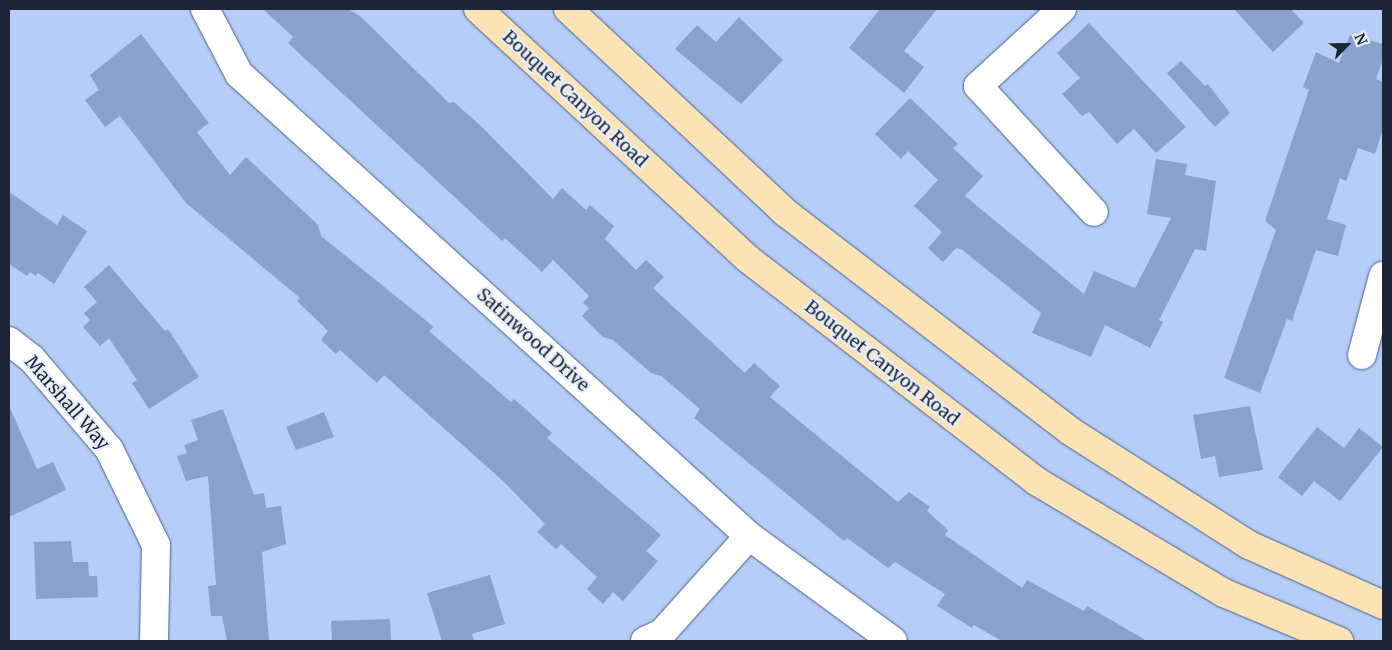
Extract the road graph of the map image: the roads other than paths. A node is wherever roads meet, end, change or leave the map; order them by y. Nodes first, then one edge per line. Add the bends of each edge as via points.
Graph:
1 (205, 9) edge
2 (478, 9) edge
3 (568, 9) edge
4 (1062, 9) edge
5 (1094, 212) dead end
6 (1383, 276) edge
7 (9, 341) edge
8 (1362, 355) dead end
9 (749, 536) junction
10 (1383, 605) edge
11 (154, 641) edge
12 (645, 641) edge
13 (892, 641) edge
14 (1339, 641) edge

1 - 9 street, Satinwood Drive via 238,74
2 - 14 main road, Bouquet Canyon Road via 748,259 1036,481 1224,593
3 - 10 main road via 786,213 1070,432 1250,545
4 - 5 street via 978,86
6 - 8 street
7 - 11 street, Marshall Way via 32,359 109,449 156,545
9 - 12 street via 662,633
9 - 13 street, Satinwood Drive

